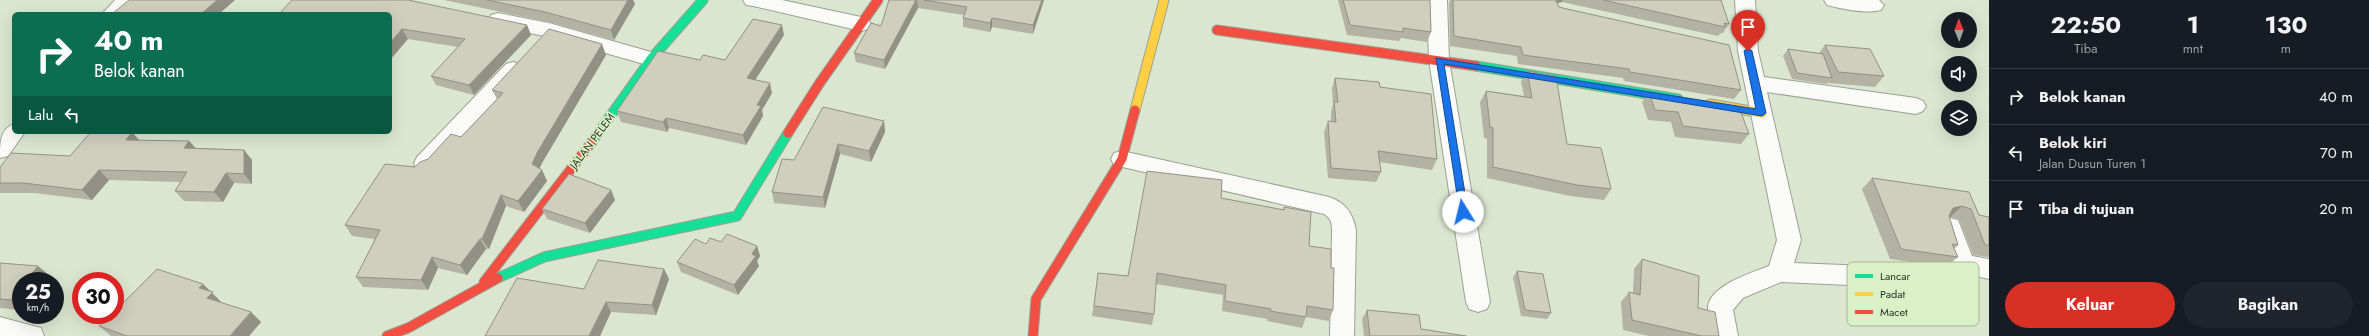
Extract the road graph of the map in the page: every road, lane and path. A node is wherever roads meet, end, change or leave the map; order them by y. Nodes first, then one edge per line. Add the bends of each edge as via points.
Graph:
1 (126, 0) edge
2 (703, 0) edge
3 (753, 0) edge
4 (878, 0) edge
5 (1164, 0) edge
6 (1437, 0) edge
7 (1745, 0) edge
8 (1834, 0) edge
9 (1874, 5) dead end
10 (114, 12) edge
11 (481, 16) edge
12 (861, 24) junction
13 (549, 30) junction
14 (1217, 30) dead end
15 (650, 58) junction
16 (1439, 60) junction
17 (1755, 83) junction
18 (1916, 106) dead end
19 (1762, 113) junction
20 (12, 134) edge
21 (0, 150) edge
22 (1122, 159) junction
23 (424, 162) edge
24 (1950, 227) edge
25 (1962, 262) edge
26 (1979, 267) edge
27 (1989, 269) edge
28 (1779, 272) junction
29 (1847, 275) edge
30 (482, 284) junction
31 (1478, 302) dead end
32 (0, 328) edge
33 (32, 336) edge
34 (387, 336) edge
35 (1033, 336) edge
36 (1342, 336) edge
37 (1726, 336) edge

1 - 10 street
2 - 15 street, JALAN PELEM
3 - 12 street
4 - 12 street
5 - 22 street
6 - 16 street
7 - 17 street via 1740,49
8 - 9 street
11 - 13 street
12 - 30 street via 819,84 737,216 544,257
13 - 15 street
13 - 23 street
14 - 16 street
15 - 30 street, JALAN PELEM via 599,133
16 - 19 street
16 - 31 street
17 - 18 street
17 - 19 street
19 - 28 street via 1789,240
20 - 21 street
22 - 35 street via 1036,299
22 - 36 street via 1338,210 1344,230
24 - 25 street
26 - 27 street
28 - 29 street
28 - 37 street via 1734,291 1720,307
30 - 34 street via 408,328
32 - 33 street

